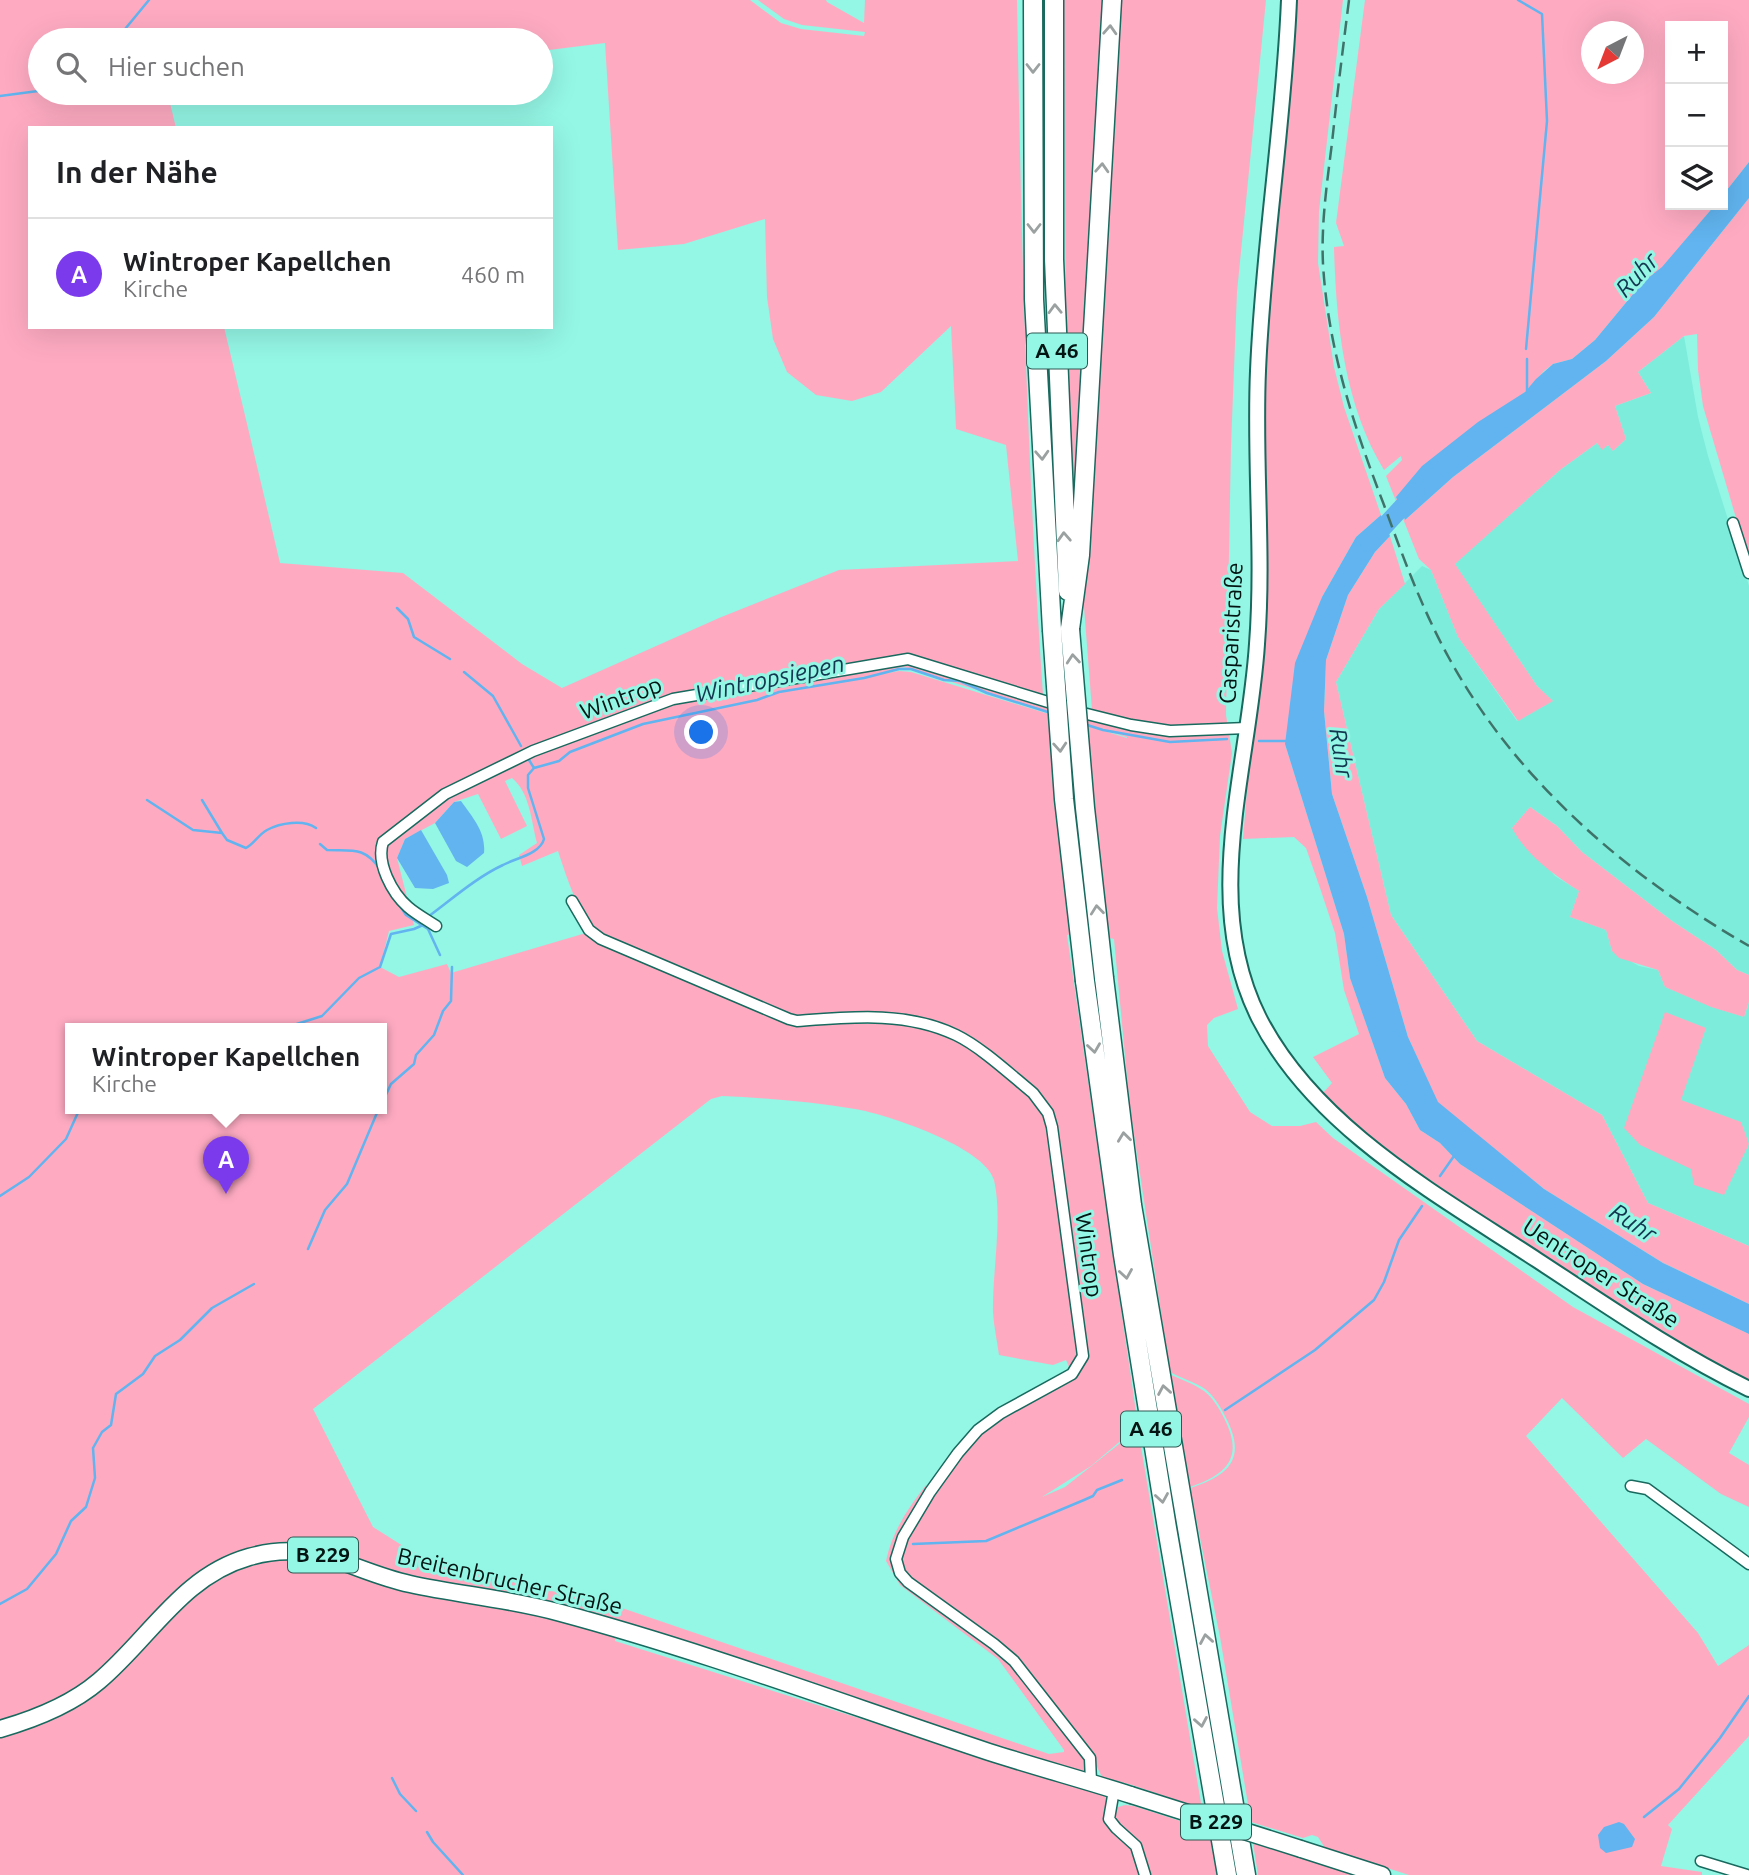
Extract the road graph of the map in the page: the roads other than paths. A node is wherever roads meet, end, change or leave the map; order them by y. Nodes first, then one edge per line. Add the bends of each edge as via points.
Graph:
1 (1032, 0) edge
2 (1054, 0) edge
3 (1112, 0) edge
4 (1289, 0) edge
5 (1733, 523) dead end
6 (1749, 573) edge
7 (1061, 630) junction
8 (1247, 729) junction
9 (572, 901) dead end
10 (436, 926) dead end
11 (1432, 1190) joint
12 (1749, 1389) edge
13 (1631, 1486) dead end
14 (1749, 1564) edge
15 (0, 1729) edge
16 (1091, 1782) junction
17 (1114, 1790) junction
18 (1701, 1861) dead end
19 (1145, 1875) edge
20 (1227, 1875) edge
21 (1246, 1875) edge
22 (1382, 1875) edge
23 (1747, 1875) edge

1 -> 7 highway, A 46 via 1034,299
7 -> 2 highway, A 46
7 -> 3 highway via 1080,555
4 - 8 main road, Casparistraße via 1262,292 1258,621
5 - 6 street
7 -> 20 highway, A 46, bridge via 1064,799 1085,981 1123,1255
21 -> 7 highway, A 46, bridge via 1132,1205
8 - 10 street, Wintrop via 1170,731 1131,725 908,659 673,699 533,751 445,794 383,842 380,852 397,894 408,908
8 - 11 main road, Casparistraße via 1230,874 1233,935 1248,992 1273,1043 1331,1114
9 - 16 street, Wintrop via 589,930 600,939 797,1021 911,1020 955,1034 1044,1105 1052,1127 1083,1356 1072,1374 978,1430 930,1492 895,1559 908,1582 1014,1661 1090,1758
11 - 12 main road, Uentroper Straße via 1586,1292
13 - 14 street via 1647,1489
15 - 16 main road, Breitenbrucher Straße / B 229 via 50,1711 88,1689 203,1578 236,1561 278,1552 310,1552 408,1584 538,1607 692,1652
16 - 17 main road, B 229
17 - 19 street via 1109,1819 1136,1846
17 - 22 main road, B 229, bridge
18 - 23 street

